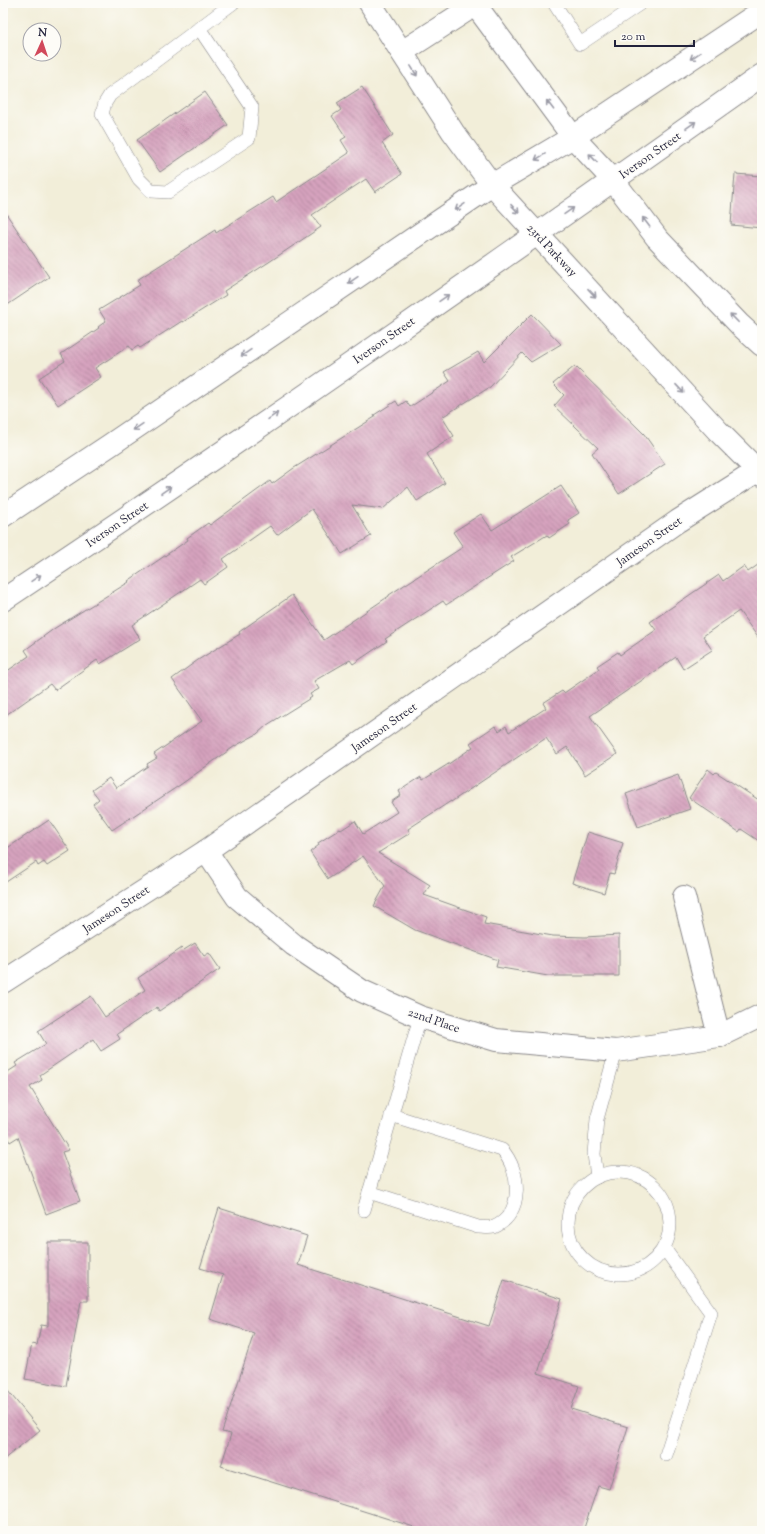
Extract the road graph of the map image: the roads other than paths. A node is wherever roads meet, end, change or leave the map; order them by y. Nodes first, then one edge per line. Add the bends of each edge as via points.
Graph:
1 (233, 3) edge
2 (370, 3) edge
3 (554, 3) edge
4 (641, 3) edge
5 (476, 4) edge
6 (762, 11) edge
7 (198, 28) junction
8 (402, 52) junction
9 (762, 75) edge
10 (573, 137) junction
11 (614, 180) junction
12 (492, 185) junction
13 (537, 234) junction
14 (762, 345) edge
15 (760, 471) edge
16 (3, 516) edge
17 (3, 600) edge
18 (206, 851) junction
19 (684, 897) dead end
20 (3, 982) edge
21 (762, 1015) edge
22 (420, 1017) junction
23 (719, 1036) junction
24 (616, 1051) junction
25 (392, 1115) junction
26 (597, 1177) junction
27 (369, 1192) junction
28 (364, 1210) dead end
29 (664, 1248) junction
30 (666, 1455) dead end

1 - 7 lane
2 - 8 street, 23rd Parkway
3 - 4 lane via 580,44
5 - 8 street
10 -> 5 street
6 -> 10 street
7 - 7 lane via 110,95 105,103 102,114 139,179 151,191 168,192 249,138 252,107
8 -> 12 street, 23rd Parkway via 453,132
11 -> 9 street, Iverson Street
11 -> 10 street
10 -> 12 street
13 -> 11 street, Iverson Street
14 -> 11 street via 658,238
12 -> 13 street, 23rd Parkway
12 -> 16 street
13 -> 15 street, 23rd Parkway via 718,431
17 -> 13 street, Iverson Street via 116,525
15 - 18 street, Jameson Street via 678,521
18 - 20 street, Jameson Street
18 - 22 street, 22nd Place via 237,897 294,945 362,991
19 - 23 street
21 - 23 street, 22nd Place
22 - 24 street, 22nd Place via 496,1040
22 - 25 lane
23 - 24 street, 22nd Place
24 - 26 lane via 596,1125 594,1154
25 - 27 lane
25 - 27 lane via 502,1150 509,1158 517,1177 515,1200 511,1212 502,1221 492,1227 478,1227
26 - 29 lane via 610,1172 635,1174 656,1188 669,1210 669,1236
26 - 29 lane via 578,1193 568,1216 571,1242 586,1262 609,1273 635,1272 656,1258
27 - 28 lane
29 - 30 lane via 711,1313

